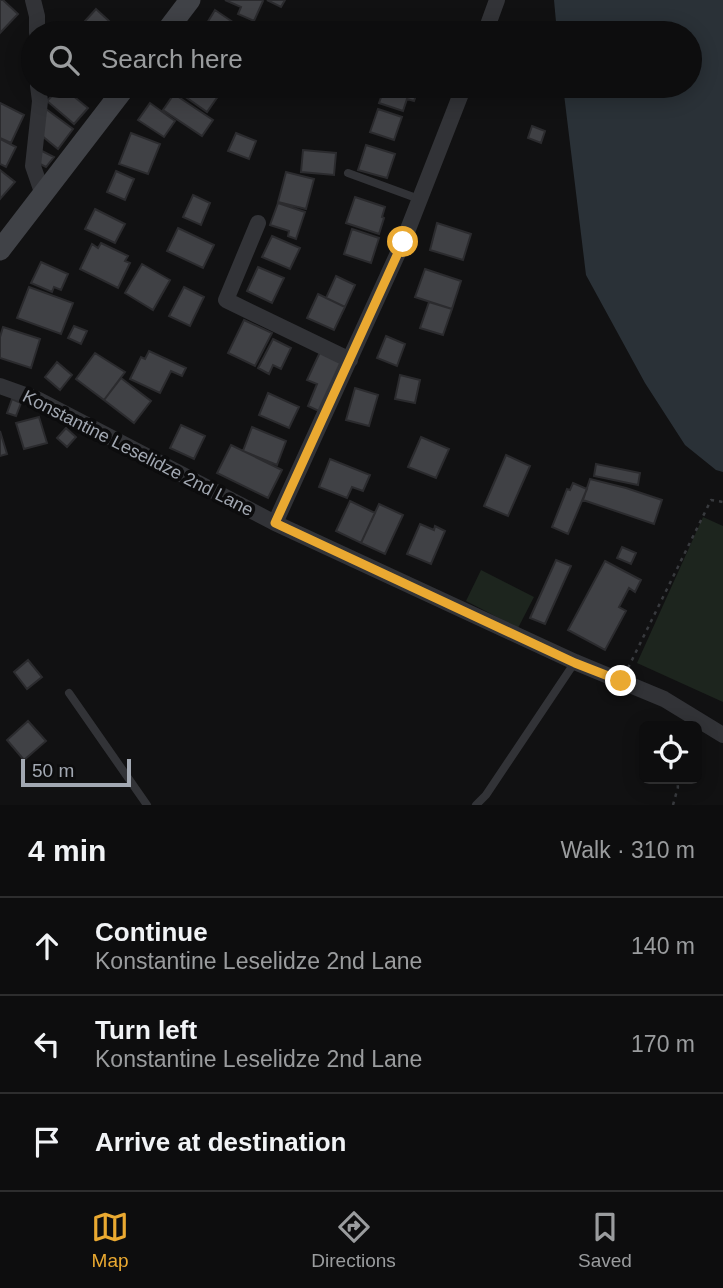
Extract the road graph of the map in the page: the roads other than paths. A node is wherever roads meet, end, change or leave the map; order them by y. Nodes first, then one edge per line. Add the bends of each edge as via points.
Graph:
1 (33, 0) edge
2 (190, 0) edge
3 (497, 0) edge
4 (37, 21) edge
5 (174, 21) edge
6 (489, 21) edge
7 (40, 98) edge
8 (117, 98) edge
9 (459, 98) edge
10 (348, 173) dead end
11 (43, 195) junction
12 (419, 199) junction
13 (258, 223) dead end
14 (0, 250) edge
15 (350, 360) junction
16 (0, 386) edge
17 (275, 523) junction
18 (575, 663) junction
19 (69, 693) dead end
20 (723, 735) edge
21 (147, 805) edge
22 (476, 805) edge

1 - 4 street
2 - 5 main road
3 - 6 street
7 - 11 street via 33,166
8 - 11 main road
9 - 12 street, Konstantine Leselidze 2nd Lane
10 - 12 lane
11 - 14 main road
12 - 15 street, Konstantine Leselidze 2nd Lane
13 - 15 street via 226,300
15 - 17 street, Konstantine Leselidze 2nd Lane
16 - 17 street, Konstantine Leselidze 2nd Lane via 39,400
17 - 18 street, Konstantine Leselidze 2nd Lane
18 - 20 street, Konstantine Leselidze 2nd Lane via 664,699
18 - 22 lane
19 - 21 lane

